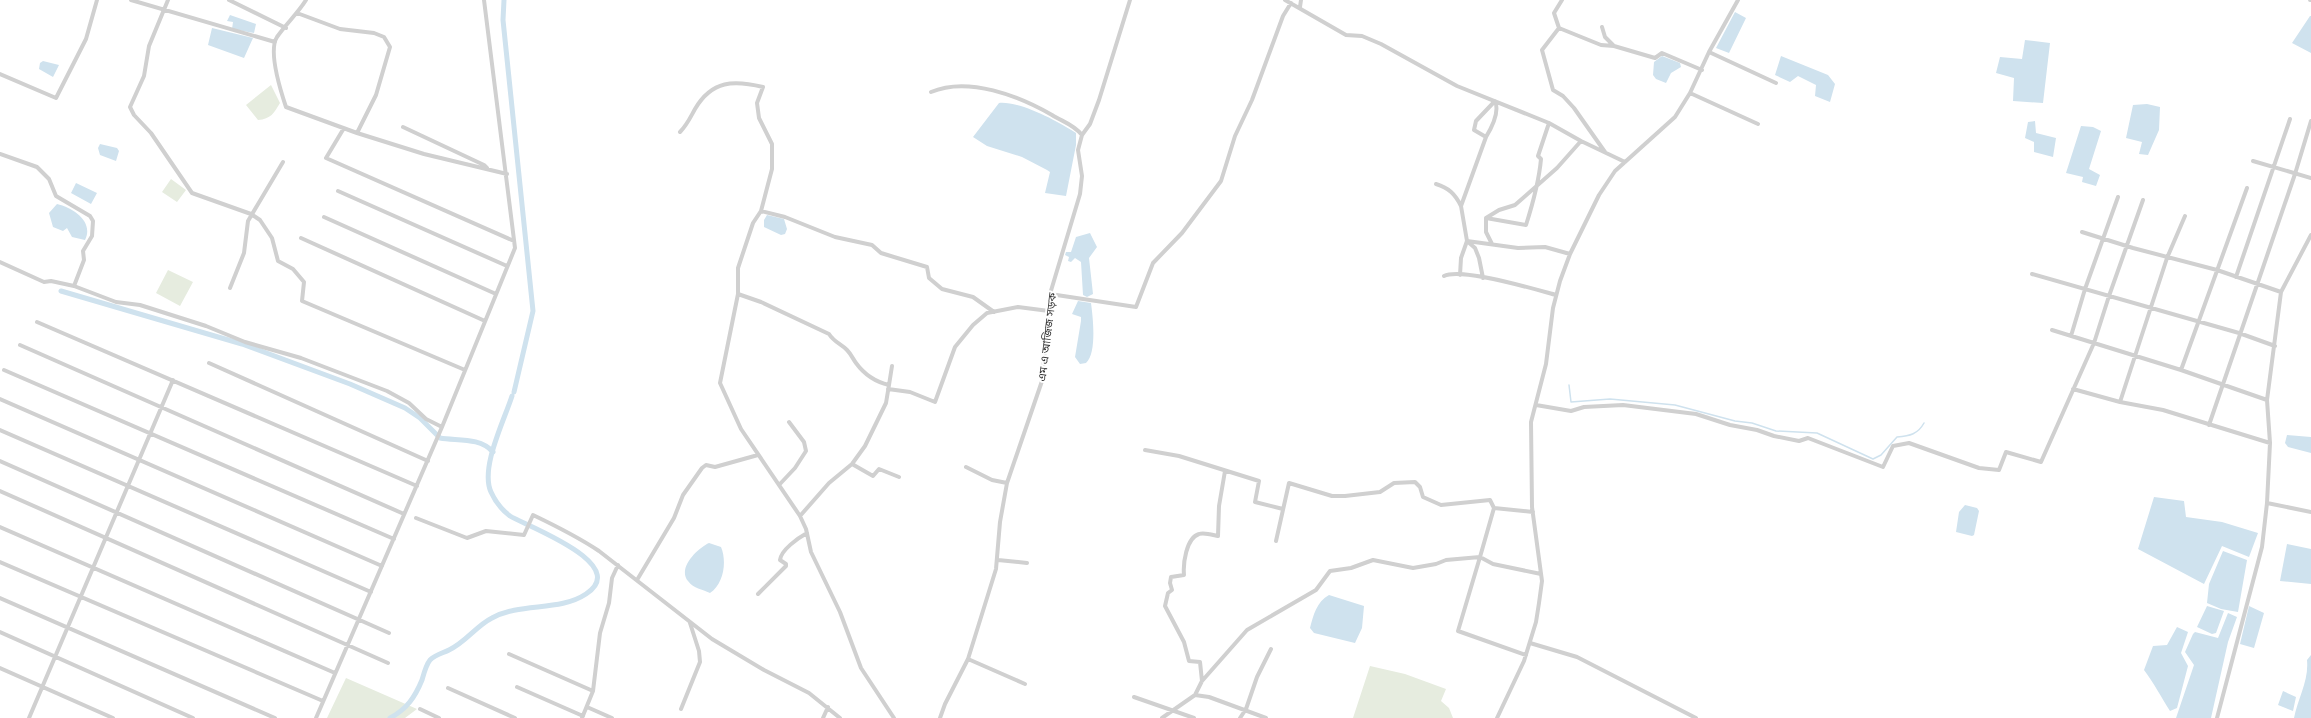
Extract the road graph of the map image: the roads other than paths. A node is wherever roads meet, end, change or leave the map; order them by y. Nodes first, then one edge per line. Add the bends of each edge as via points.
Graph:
1 (97, 0) edge
2 (131, 0) edge
3 (168, 0) edge
4 (229, 0) edge
5 (306, 0) edge
6 (484, 0) edge
7 (1130, 0) edge
8 (1285, 0) edge
9 (1301, 0) edge
10 (1562, 0) edge
11 (1738, 0) edge
12 (1291, 2) junction
13 (1300, 7) junction
14 (164, 10) junction
15 (297, 13) junction
16 (1602, 27) dead end
17 (286, 28) junction
18 (1559, 28) junction
19 (275, 42) junction
20 (1614, 46) junction
21 (1709, 52) junction
22 (1702, 70) junction
23 (0, 74) edge
24 (1776, 83) dead end
25 (931, 92) dead end
26 (1690, 93) junction
27 (1496, 101) junction
28 (2290, 119) dead end
29 (2311, 121) edge
30 (1549, 123) junction
31 (1758, 124) dead end
32 (403, 127) dead end
33 (344, 128) junction
34 (680, 132) dead end
35 (356, 133) junction
36 (1082, 135) junction
37 (1486, 137) junction
38 (1581, 141) junction
39 (1605, 152) junction
40 (0, 154) edge
41 (2252, 161) dead end
42 (283, 162) dead end
43 (1625, 162) junction
44 (2272, 167) junction
45 (487, 169) junction
46 (507, 174) junction
47 (2295, 174) junction
48 (2311, 178) edge
49 (1436, 184) dead end
50 (1535, 187) junction
51 (2247, 188) dead end
52 (338, 191) dead end
53 (2118, 197) dead end
54 (2143, 200) dead end
55 (1461, 206) junction
56 (761, 211) junction
57 (251, 214) junction
58 (2185, 216) dead end
59 (324, 217) dead end
60 (1486, 218) junction
61 (2082, 232) dead end
62 (2311, 235) edge
63 (302, 238) dead end
64 (2103, 239) junction
65 (514, 241) junction
66 (1467, 241) junction
67 (1492, 244) junction
68 (2127, 246) junction
69 (1570, 254) junction
70 (2167, 258) junction
71 (0, 262) edge
72 (507, 266) junction
73 (2217, 270) junction
74 (2032, 274) dead end
75 (1460, 275) junction
76 (1444, 276) dead end
77 (2236, 277) junction
78 (1483, 278) junction
79 (2258, 284) junction
80 (74, 286) junction
81 (230, 288) dead end
82 (2085, 289) junction
83 (2281, 292) junction
84 (496, 294) junction
85 (738, 294) junction
86 (1050, 294) junction
87 (1556, 295) junction
88 (2109, 296) junction
89 (2152, 308) junction
90 (1049, 311) junction
91 (994, 312) junction
92 (485, 320) junction
93 (2199, 321) junction
94 (38, 322) dead end
95 (2052, 330) dead end
96 (2239, 333) junction
97 (2071, 336) junction
98 (2094, 343) junction
99 (20, 345) dead end
100 (2275, 346) junction
101 (2135, 356) junction
102 (209, 363) dead end
103 (892, 366) dead end
104 (4, 370) dead end
105 (465, 370) junction
106 (2181, 370) junction
107 (173, 380) junction
108 (2221, 386) junction
109 (888, 387) junction
110 (2073, 389) junction
111 (0, 399) edge
112 (2267, 400) junction
113 (2120, 402) junction
114 (1536, 405) junction
115 (162, 407) junction
116 (789, 422) dead end
117 (2209, 425) junction
118 (442, 427) junction
119 (0, 430) edge
120 (150, 434) junction
121 (2270, 444) junction
122 (1144, 450) dead end
123 (758, 455) junction
124 (140, 459) junction
125 (0, 461) edge
126 (428, 461) junction
127 (852, 464) junction
128 (966, 467) dead end
129 (1225, 471) junction
130 (899, 477) dead end
131 (1007, 483) junction
132 (779, 485) junction
133 (128, 486) junction
134 (417, 486) junction
135 (0, 491) edge
136 (2267, 503) junction
137 (1494, 508) junction
138 (1283, 509) junction
139 (117, 512) junction
140 (1533, 512) junction
141 (2311, 512) edge
142 (404, 514) junction
143 (800, 516) junction
144 (416, 518) dead end
145 (0, 527) edge
146 (807, 533) junction
147 (106, 538) junction
148 (394, 539) junction
149 (1276, 541) dead end
150 (1480, 557) junction
151 (998, 560) junction
152 (0, 562) edge
153 (1027, 563) dead end
154 (618, 565) junction
155 (382, 566) junction
156 (94, 567) junction
157 (1541, 574) junction
158 (637, 580) junction
159 (370, 592) junction
160 (758, 594) dead end
161 (81, 597) junction
162 (0, 598) edge
163 (359, 618) junction
164 (690, 623) junction
165 (68, 627) junction
166 (0, 632) edge
167 (389, 633) dead end
168 (1530, 643) junction
169 (347, 646) junction
170 (1271, 649) dead end
171 (509, 654) dead end
172 (1526, 655) junction
173 (56, 656) junction
174 (968, 659) junction
175 (388, 663) dead end
176 (0, 668) edge
177 (335, 673) junction
178 (1202, 681) junction
179 (1025, 684) dead end
180 (43, 687) junction
181 (517, 687) dead end
182 (448, 688) dead end
183 (593, 691) junction
184 (1195, 694) junction
185 (1134, 697) dead end
186 (323, 701) junction
187 (587, 707) junction
188 (828, 707) junction
189 (420, 709) dead end
190 (681, 709) dead end
191 (1246, 709) junction
192 (1172, 711) junction
193 (582, 717) edge
194 (29, 718) edge
195 (113, 718) edge
196 (193, 718) edge
197 (275, 718) edge
198 (316, 718) edge
199 (440, 718) edge
200 (515, 718) edge
201 (612, 718) edge
202 (823, 718) edge
203 (840, 718) edge
204 (894, 718) edge
205 (940, 718) edge
206 (1162, 718) edge
207 (1194, 718) edge
208 (1240, 718) edge
209 (1266, 718) edge
210 (1497, 718) edge
211 (1696, 718) edge
212 (2217, 718) edge

1 - 23 street via 86,39 56,98 53,99
2 - 14 street
3 - 14 street
4 - 17 street
5 - 15 street
6 - 46 street
7 - 36 street, এম এ আজিজ সড়ক via 1100,100 1090,124
8 - 12 street
9 - 13 street
10 - 18 street via 1554,13
11 - 21 street
12 - 13 street
12 - 86 street via 1283,16 1261,79 1235,136 1221,181 1182,233 1153,263 1136,307
13 - 27 street via 1346,35 1362,36 1381,44 1458,86
14 - 19 street
14 - 57 street via 154,33 144,76 131,110 152,133 192,194
15 - 17 street
15 - 35 street via 340,29 384,36 390,47 376,95
16 - 20 street via 1605,37
17 - 19 street
18 - 20 street via 1600,45
18 - 39 street via 1542,50 1549,69 1550,83 1553,90 1574,108
19 - 33 street via 278,81 286,107
20 - 22 street via 1655,58 1662,53
21 - 22 street
21 - 24 street
22 - 26 street
25 - 36 street via 942,88 966,86 985,90 1042,109 1075,126
26 - 31 street
26 - 43 street via 1675,117
27 - 30 street
27 - 37 street via 1498,107
27 - 37 street via 1476,121 1474,130
28 - 44 street
29 - 47 street
30 - 38 street
30 - 50 street via 1538,156 1541,159
32 - 45 street via 484,165
33 - 35 street
33 - 65 street via 326,158
34 - 56 street via 714,88 740,82 763,87 758,103 759,118 772,144 772,169
35 - 45 street via 424,154
36 - 86 street, এম এ আজিজ সড়ক via 1078,150 1082,176 1080,194
37 - 55 street
38 - 39 street
38 - 50 street via 1557,168
39 - 43 street
40 - 80 street via 37,167 49,179 56,196 90,216 93,221 92,236 83,250 84,260
41 - 44 street
42 - 57 street
43 - 69 street via 1615,171 1599,195
44 - 47 street
44 - 77 street
45 - 46 street
46 - 65 street
47 - 48 street
47 - 79 street
49 - 55 street via 1446,187 1455,195
50 - 60 street via 1515,205
50 - 60 street via 1535,196 1526,225
51 - 73 street
52 - 72 street
53 - 64 street
54 - 68 street
55 - 66 street
56 - 85 street via 753,224 738,268
56 - 91 street via 835,237 872,245 882,253 927,267 929,278 942,289 973,297
57 - 81 street via 244,253
57 - 105 street via 260,220 272,238 278,261 293,269 304,282 302,301
58 - 70 street
59 - 84 street
60 - 67 street via 1486,232
61 - 64 street
62 - 83 street
63 - 92 street
64 - 68 street
64 - 82 street
65 - 72 street via 515,248
66 - 67 street
66 - 75 street via 1461,258
66 - 78 street via 1475,248
67 - 69 street via 1518,248 1545,247
68 - 70 street
68 - 88 street
69 - 87 street
70 - 73 street
70 - 89 street
71 - 80 street via 44,282
72 - 84 street
73 - 77 street
73 - 93 street
74 - 82 street
75 - 76 street via 1450,273
75 - 78 street
77 - 79 street
78 - 87 street
79 - 83 street
79 - 96 street
80 - 118 street via 116,302 140,305 206,326 387,391 409,403 426,419
82 - 88 street
82 - 97 street
83 - 100 street
84 - 92 street
85 - 109 street via 829,334 832,340 849,352 868,375
85 - 123 street via 720,383 741,430
86 - 90 street, এম এ আজিজ সড়ক
87 - 114 street via 1546,364
88 - 89 street
88 - 98 street
89 - 93 street
89 - 101 street
90 - 91 street via 1018,307
90 - 131 street, এম এ আজিজ সড়ক via 1042,381
91 - 109 street via 987,313 973,325 955,348 935,402
92 - 105 street
93 - 96 street
93 - 106 street
94 - 107 street
95 - 97 street
96 - 100 street
96 - 108 street
97 - 98 street
98 - 101 street
98 - 110 street
99 - 115 street
100 - 112 street
101 - 106 street
101 - 113 street
102 - 126 street
103 - 109 street
104 - 120 street
105 - 118 street
106 - 108 street
107 - 115 street
107 - 134 street
108 - 112 street
108 - 117 street
109 - 127 street via 886,403 878,423
110 - 113 street
110 - 114 street via 2041,462 2006,452 1999,470 1979,468 1909,443 1893,446 1883,467 1808,438 1799,441 1774,436 1696,414 1623,405 1593,406 1571,411
111 - 124 street
112 - 121 street
113 - 117 street via 2163,410
114 - 140 street via 1531,422 1530,443
115 - 120 street
115 - 142 street
116 - 132 street via 804,442 806,451
117 - 121 street
118 - 126 street
119 - 133 street
120 - 124 street
120 - 148 street
121 - 136 street
122 - 129 street via 1179,456
123 - 132 street
123 - 158 street via 715,467 706,465 702,468 683,495 674,518
124 - 133 street
124 - 155 street
125 - 139 street
126 - 134 street
127 - 130 street via 873,476 880,470
127 - 143 street via 829,483
128 - 131 street via 992,480
129 - 138 street via 1259,481 1255,502
129 - 178 street via 1219,506 1218,536 1195,536 1183,560 1184,575 1171,577 1172,590 1168,593 1165,606 1184,642 1187,658 1189,661 1200,662
131 - 151 street, এম এ আজিজ সড়ক via 1000,522
132 - 143 street
133 - 139 street
133 - 159 street
134 - 142 street
135 - 147 street
136 - 141 street
136 - 212 street via 2262,546
137 - 138 street via 1490,500 1441,505 1423,497 1420,487 1415,482 1406,482 1394,483 1380,492 1345,496 1332,496 1289,483
137 - 140 street
137 - 150 street
138 - 149 street
139 - 147 street
139 - 163 street
140 - 157 street
142 - 148 street
143 - 146 street
144 - 154 street via 467,538 486,531 524,535 533,515 581,539
145 - 156 street
146 - 160 street via 782,554 780,560 786,566
146 - 204 street via 811,552 834,598 861,668
147 - 156 street
147 - 169 street
148 - 155 street
150 - 157 street via 1493,564
150 - 172 street via 1458,631
150 - 178 street via 1446,560 1413,568 1373,560 1351,568 1330,571 1316,590 1247,630
151 - 153 street
151 - 174 street, এম এ আজিজ সড়ক
152 - 161 street
154 - 158 street
154 - 183 street via 612,578 609,603 600,633
155 - 159 street
156 - 161 street
156 - 177 street
157 - 168 street via 1536,622
158 - 164 street
159 - 163 street
161 - 165 street
161 - 186 street
162 - 165 street
163 - 167 street
163 - 169 street
164 - 188 street via 758,667 809,693
164 - 190 street via 699,650 700,662
165 - 173 street
165 - 197 street
166 - 173 street
168 - 172 street
168 - 211 street via 1577,657
169 - 175 street
169 - 177 street
170 - 191 street via 1257,677
171 - 183 street
172 - 210 street
173 - 180 street
173 - 196 street
174 - 179 street
174 - 205 street, এম এ আজিজ সড়ক
176 - 180 street
177 - 186 street
178 - 184 street
180 - 194 street
180 - 195 street
181 - 193 street
182 - 200 street
183 - 187 street
184 - 191 street
184 - 192 street
185 - 192 street
186 - 198 street
187 - 193 street
187 - 201 street
188 - 202 street
188 - 203 street
189 - 199 street
191 - 208 street
191 - 209 street
192 - 206 street
192 - 207 street

